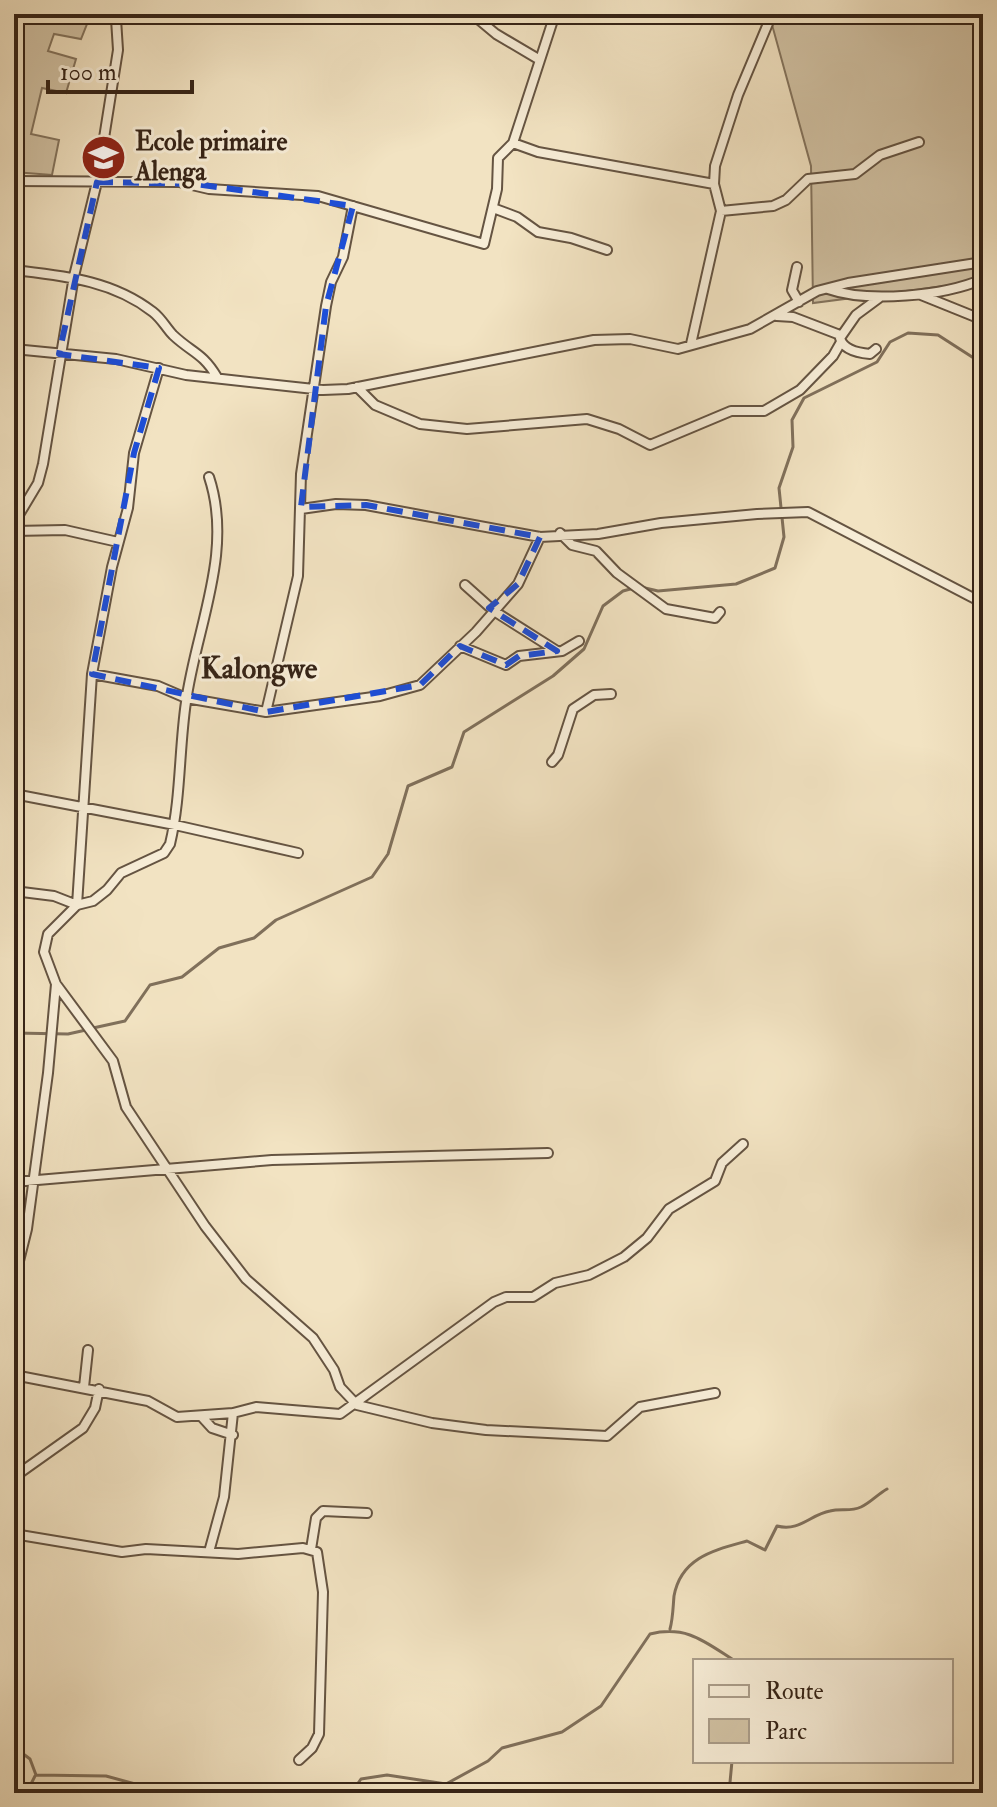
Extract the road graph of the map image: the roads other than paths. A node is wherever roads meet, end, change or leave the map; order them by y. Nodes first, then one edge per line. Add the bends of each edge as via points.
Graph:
1 (133, 14) edge
2 (472, 14) edge
3 (555, 14) edge
4 (772, 14) edge
5 (540, 60) junction
6 (919, 142) dead end
7 (513, 143) junction
8 (14, 181) edge
9 (97, 182) junction
10 (714, 184) junction
11 (353, 206) junction
12 (493, 208) junction
13 (721, 211) junction
14 (607, 250) dead end
15 (983, 262) edge
16 (797, 267) dead end
17 (14, 270) edge
18 (74, 276) junction
19 (983, 279) edge
20 (827, 289) junction
21 (916, 293) junction
22 (883, 295) junction
23 (799, 302) junction
24 (776, 316) junction
25 (983, 320) edge
26 (840, 339) junction
27 (691, 344) junction
28 (14, 349) edge
29 (876, 349) dead end
30 (59, 354) junction
31 (159, 368) junction
32 (217, 377) junction
33 (357, 387) junction
34 (315, 390) junction
35 (209, 477) dead end
36 (301, 509) junction
37 (14, 523) edge
38 (14, 531) edge
39 (560, 533) junction
40 (540, 537) junction
41 (118, 542) junction
42 (465, 585) dead end
43 (983, 603) edge
44 (494, 611) junction
45 (720, 612) dead end
46 (579, 641) dead end
47 (460, 646) junction
48 (557, 651) junction
49 (92, 674) junction
50 (611, 694) dead end
51 (186, 698) junction
52 (266, 712) junction
53 (552, 762) dead end
54 (14, 794) edge
55 (82, 807) junction
56 (175, 825) junction
57 (298, 853) dead end
58 (14, 891) edge
59 (77, 905) junction
60 (56, 984) junction
61 (743, 1144) dead end
62 (548, 1153) dead end
63 (165, 1170) junction
64 (33, 1181) junction
65 (14, 1182) edge
66 (14, 1281) edge
67 (88, 1350) dead end
68 (14, 1375) edge
69 (84, 1387) junction
70 (99, 1389) junction
71 (715, 1393) dead end
72 (357, 1405) junction
73 (233, 1413) junction
74 (201, 1416) junction
75 (233, 1435) junction
76 (14, 1477) edge
77 (367, 1513) dead end
78 (14, 1534) edge
79 (311, 1549) junction
80 (209, 1552) junction
81 (299, 1760) dead end

1 - 9 street via 116,19 118,50
2 - 5 street
3 - 5 street
4 - 10 street via 738,95
5 - 7 street
6 - 13 street via 880,155 855,174 808,179 773,206
7 - 10 street
7 - 12 street via 498,158
8 - 9 street
9 - 11 street via 196,184 318,196
9 - 18 street
10 - 13 street
11 - 12 street via 477,245 488,238
11 - 34 street via 328,297
12 - 14 street via 538,232
13 - 27 street
15 - 20 street
16 - 23 street via 792,290
17 - 18 street
18 - 30 street
18 - 32 street via 152,311 174,336 205,357
19 - 21 street
20 - 22 street
20 - 23 street
21 - 22 street
21 - 25 street
22 - 26 street via 856,315
23 - 24 street
24 - 26 street via 793,317
24 - 27 street via 733,335
26 - 29 street via 862,354
26 - 33 street via 833,356 800,390 764,411 731,411 650,445 587,419 467,429 420,424 375,405
27 - 33 street via 669,349 630,339 581,341
28 - 30 street
30 - 31 street
30 - 37 street via 38,483
31 - 32 street
31 - 41 street via 134,453
32 - 34 street
33 - 34 street
34 - 36 street via 301,474
35 - 51 street via 217,545
36 - 40 street via 366,505
36 - 52 street via 293,609
38 - 41 street via 65,530
39 - 40 street
39 - 43 street via 598,534 661,523 808,512
39 - 45 street via 572,545 596,551 666,609 715,618
40 - 44 street via 518,584
41 - 49 street
42 - 44 street
44 - 47 street
44 - 48 street
46 - 48 street
47 - 48 street via 506,665 519,656
47 - 52 street via 420,685
49 - 51 street via 158,686
49 - 55 street
50 - 53 street via 594,695 573,709
51 - 52 street
51 - 56 street
54 - 55 street
55 - 56 street
55 - 59 street
56 - 57 street
56 - 59 street via 164,853 130,866 93,901
58 - 59 street
59 - 60 street via 48,934 44,952
60 - 63 street via 113,1061 126,1107
60 - 64 street
61 - 72 street via 722,1163 715,1181 669,1209 624,1257 533,1297 494,1302
62 - 63 street via 338,1157
63 - 64 street
63 - 72 street via 246,1279 313,1338 340,1387
64 - 65 street
64 - 66 street
67 - 69 street
68 - 69 street
69 - 70 street
70 - 74 street via 148,1401 177,1417
70 - 76 street via 83,1428
71 - 72 street via 640,1407 607,1436 486,1430
72 - 73 street via 340,1414 256,1407
73 - 74 street
73 - 75 street
74 - 75 street via 212,1428
75 - 80 street
77 - 79 street via 323,1511 316,1518
78 - 80 street via 107,1551
79 - 80 street
79 - 81 street via 320,1559 323,1592 319,1734

